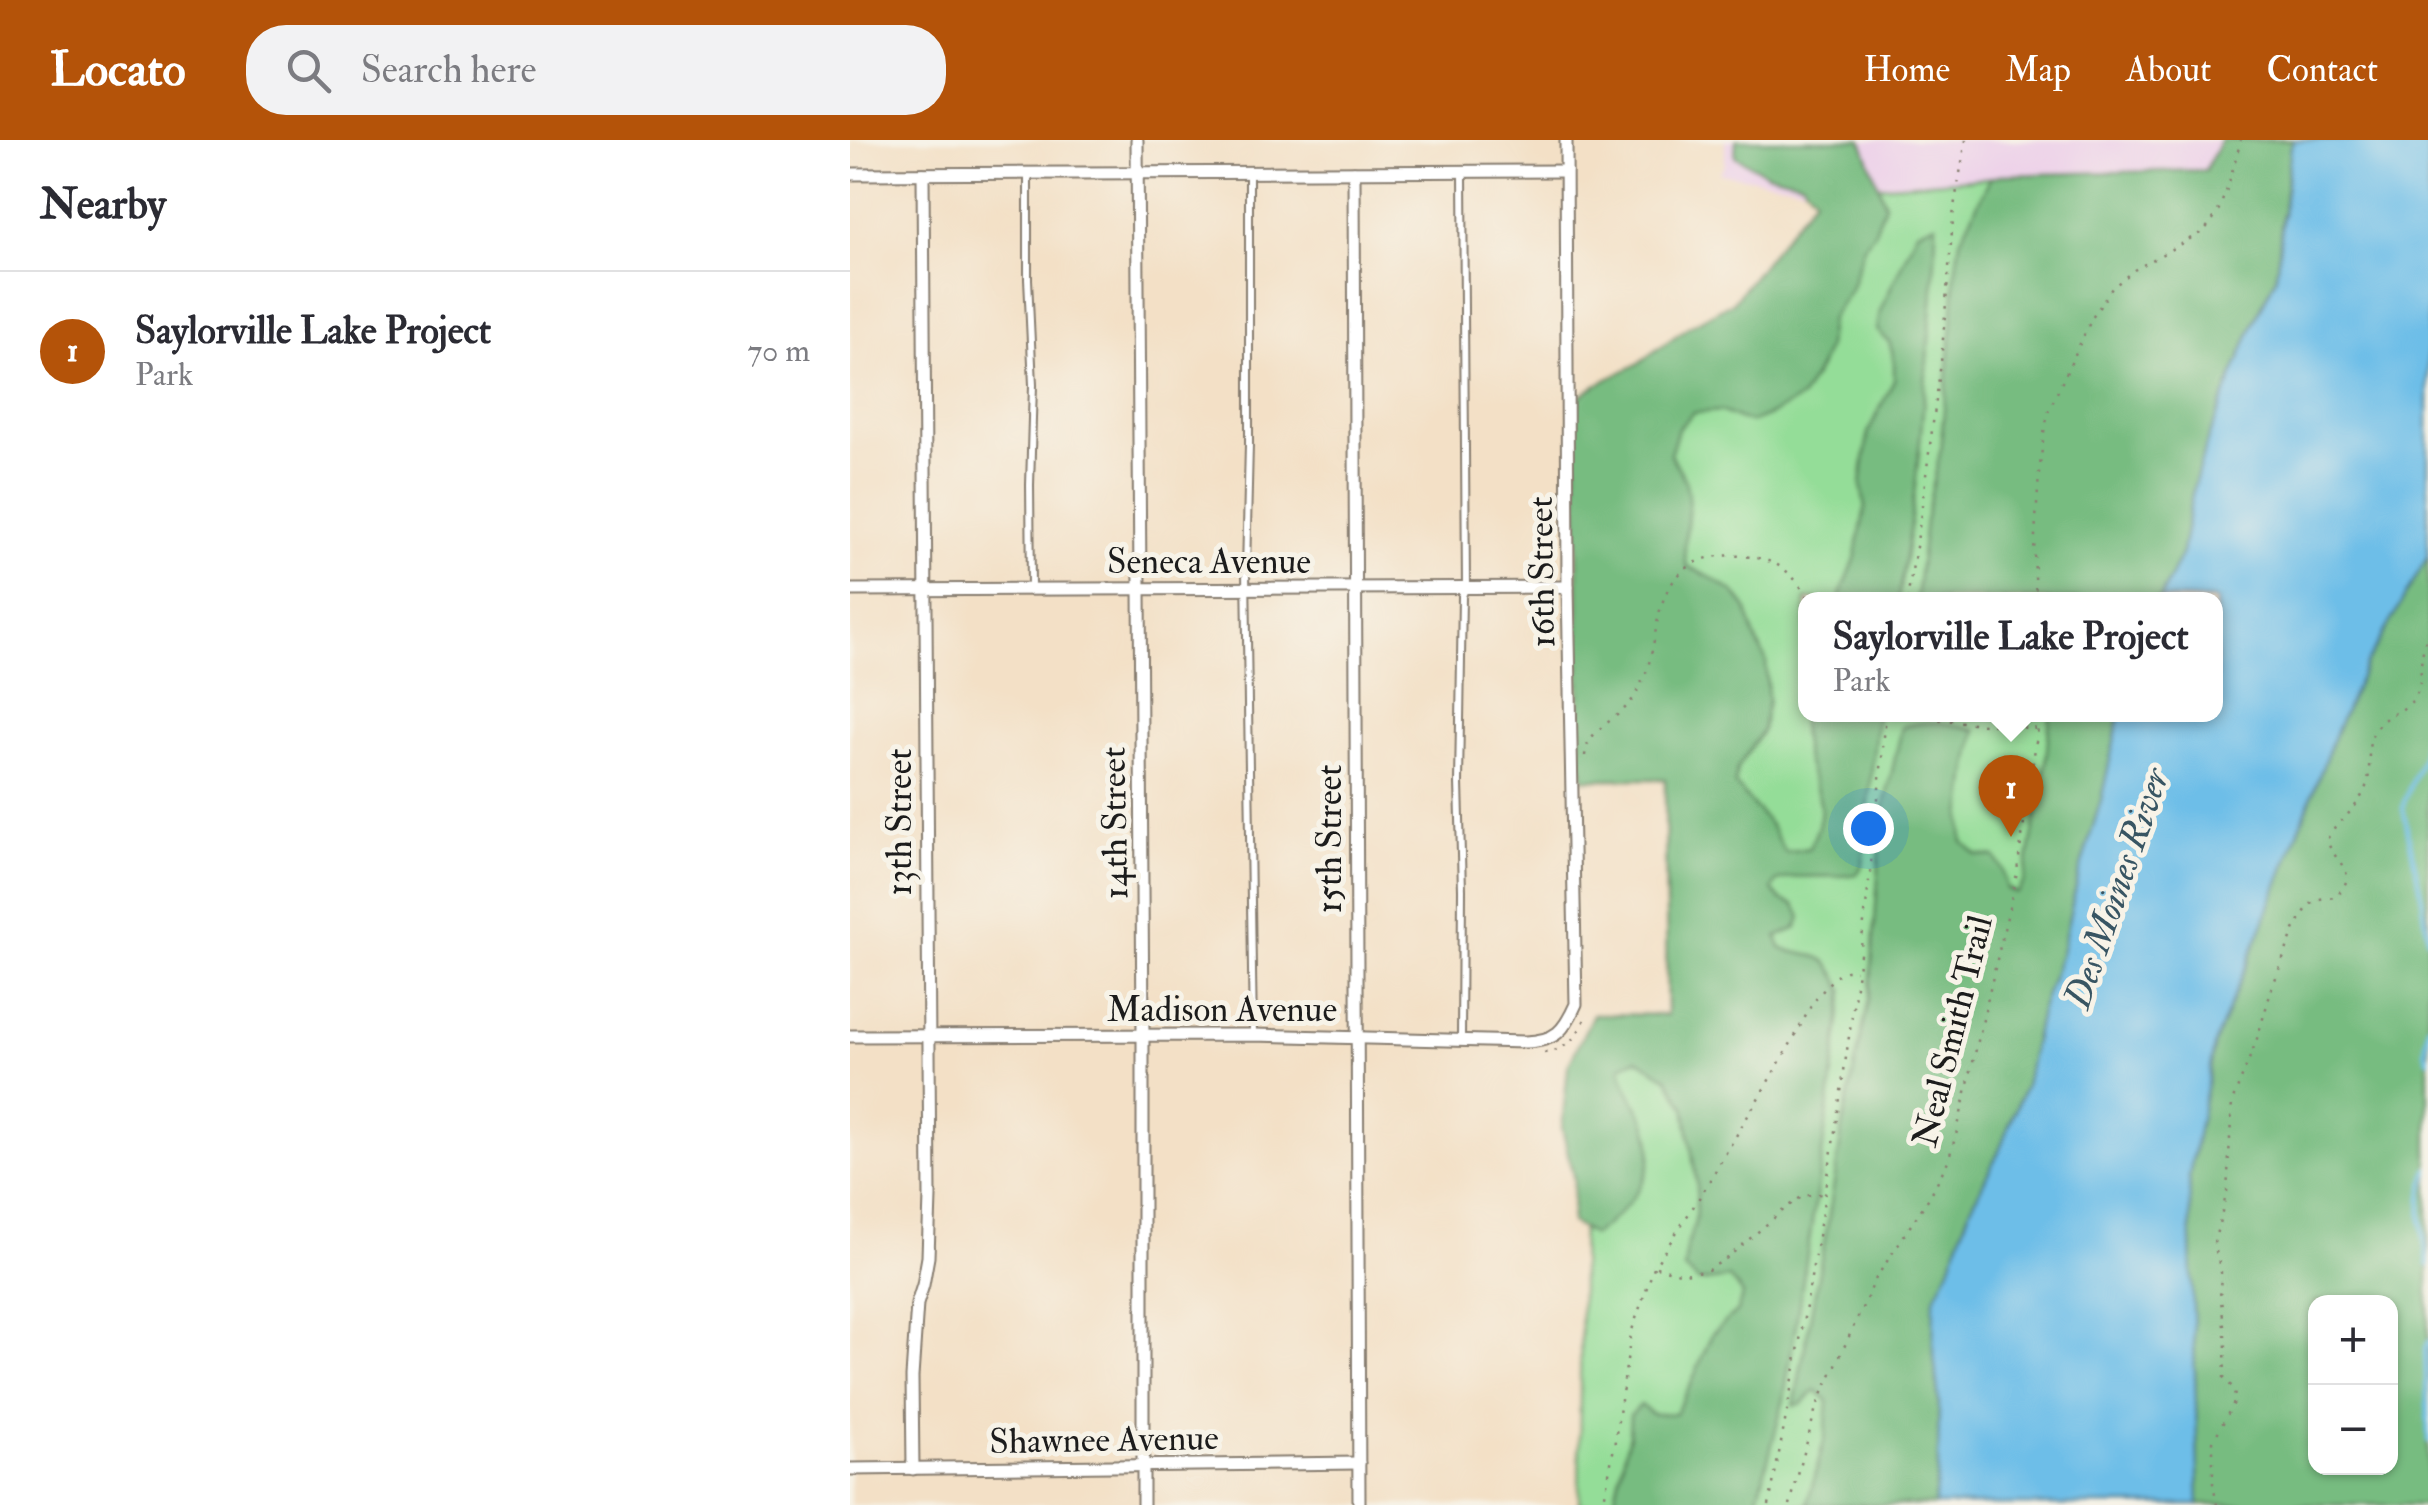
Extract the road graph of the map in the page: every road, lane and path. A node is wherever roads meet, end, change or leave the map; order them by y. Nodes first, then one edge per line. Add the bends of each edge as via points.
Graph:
1 (1137, 140) edge
2 (1566, 140) edge
3 (1966, 140) edge
4 (2241, 140) edge
5 (1566, 171) junction
6 (1249, 172) junction
7 (1354, 172) junction
8 (1463, 172) junction
9 (1028, 173) junction
10 (1138, 173) junction
11 (850, 174) edge
12 (923, 174) junction
13 (1466, 587) junction
14 (1568, 587) junction
15 (1139, 588) junction
16 (1247, 588) junction
17 (1356, 588) junction
18 (925, 589) junction
19 (1031, 589) junction
20 (850, 590) edge
21 (1803, 592) edge
22 (1907, 592) edge
23 (2036, 592) edge
24 (2428, 634) edge
25 (1885, 722) edge
26 (1967, 722) edge
27 (2039, 722) edge
28 (2038, 729) junction
29 (1585, 758) dead end
30 (1857, 972) junction
31 (1576, 1004) joint
32 (1584, 1020) dead end
33 (1253, 1034) junction
34 (850, 1036) edge
35 (928, 1036) junction
36 (1143, 1036) junction
37 (1358, 1037) junction
38 (1461, 1040) junction
39 (1537, 1054) dead end
40 (1824, 1194) junction
41 (1654, 1267) junction
42 (1360, 1464) junction
43 (1143, 1466) junction
44 (850, 1469) edge
45 (913, 1469) junction
46 (1144, 1505) edge
47 (1359, 1505) edge
48 (1603, 1505) edge
49 (1769, 1505) edge
50 (1790, 1505) edge
51 (2218, 1505) edge

1 - 10 street, 14th Street
2 - 5 street, 16th Street
3 - 22 path
4 - 23 path via 2217,214 2204,231 2112,288 2049,410 2039,474
5 - 8 street
5 - 14 street, 16th Street
6 - 7 street
6 - 10 street
6 - 16 lane
7 - 8 street
7 - 17 street, 15th Street
8 - 13 lane
9 - 10 street
9 - 12 street
9 - 19 lane
10 - 15 street, 14th Street
11 - 12 street
12 - 18 street, 13th Street
13 - 14 street, Seneca Avenue
13 - 17 street, Seneca Avenue
13 - 38 lane
14 - 31 street, 16th Street
15 - 16 street, Seneca Avenue
15 - 19 street, Seneca Avenue
15 - 36 street, 14th Street
16 - 17 street, Seneca Avenue
16 - 33 lane
17 - 37 street, 15th Street
18 - 19 street, Seneca Avenue
18 - 20 street, Seneca Avenue
18 - 35 street, 13th Street
21 - 29 path via 1781,565 1751,556 1694,562 1672,580 1662,600 1646,676 1630,704 1594,733
24 - 51 path via 2418,692 2407,708 2378,723 2369,742 2370,780 2327,840 2348,878 2334,897 2309,906 2294,930 2232,1102 2227,1192 2214,1243 2224,1378 2236,1400 2214,1440
25 - 30 path
26 - 28 path
27 - 28 path, Neal Smith Trail
28 - 50 path, Neal Smith Trail via 2016,878 1956,1136 1930,1196 1869,1293 1811,1421
30 - 40 path
30 - 41 path via 1834,977 1812,1004
31 - 38 street, Madison Avenue via 1566,1025 1540,1041
32 - 39 path via 1567,1046
33 - 36 street, Madison Avenue
33 - 37 street, Madison Avenue
34 - 35 street, Madison Avenue
35 - 36 street, Madison Avenue
35 - 45 street, 13th Street via 928,1258 917,1304
36 - 43 street, 14th Street
37 - 38 street, Madison Avenue
37 - 42 street, 15th Street
40 - 41 path via 1803,1196 1708,1270 1684,1274
40 - 49 path
41 - 48 path via 1631,1334
42 - 43 street, Shawnee Avenue
42 - 47 street, 15th Street
43 - 45 street, Shawnee Avenue
43 - 46 street, 14th Street
44 - 45 street, Shawnee Avenue

